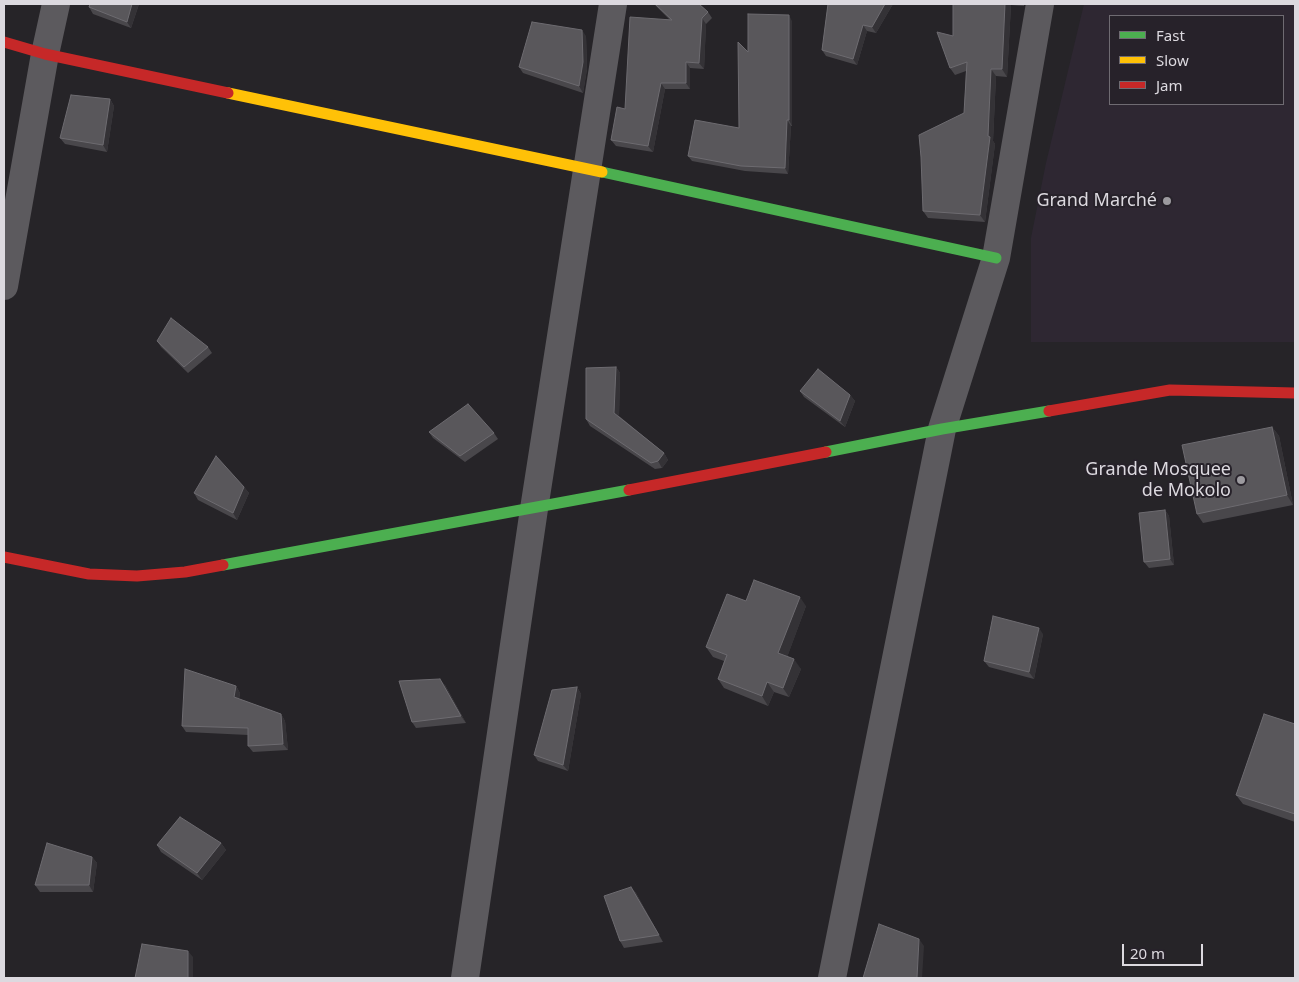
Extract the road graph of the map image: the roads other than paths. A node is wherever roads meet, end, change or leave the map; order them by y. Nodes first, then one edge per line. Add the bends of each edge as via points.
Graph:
1 (56, 4) edge
2 (613, 4) edge
3 (1040, 4) edge
4 (4, 42) edge
5 (45, 54) junction
6 (587, 169) junction
7 (996, 258) junction
8 (4, 286) edge
9 (1295, 393) edge
10 (942, 429) junction
11 (534, 509) junction
12 (4, 557) edge
13 (465, 978) edge
14 (832, 978) edge

1 - 5 street
2 - 6 street
3 - 7 street
4 - 5 main road
5 - 6 main road
5 - 8 street
6 - 7 main road
6 - 11 street
7 - 10 street
9 - 10 main road via 1170,390
10 - 11 main road
10 - 14 street
11 - 12 main road via 176,573 137,576 89,574
11 - 13 street

